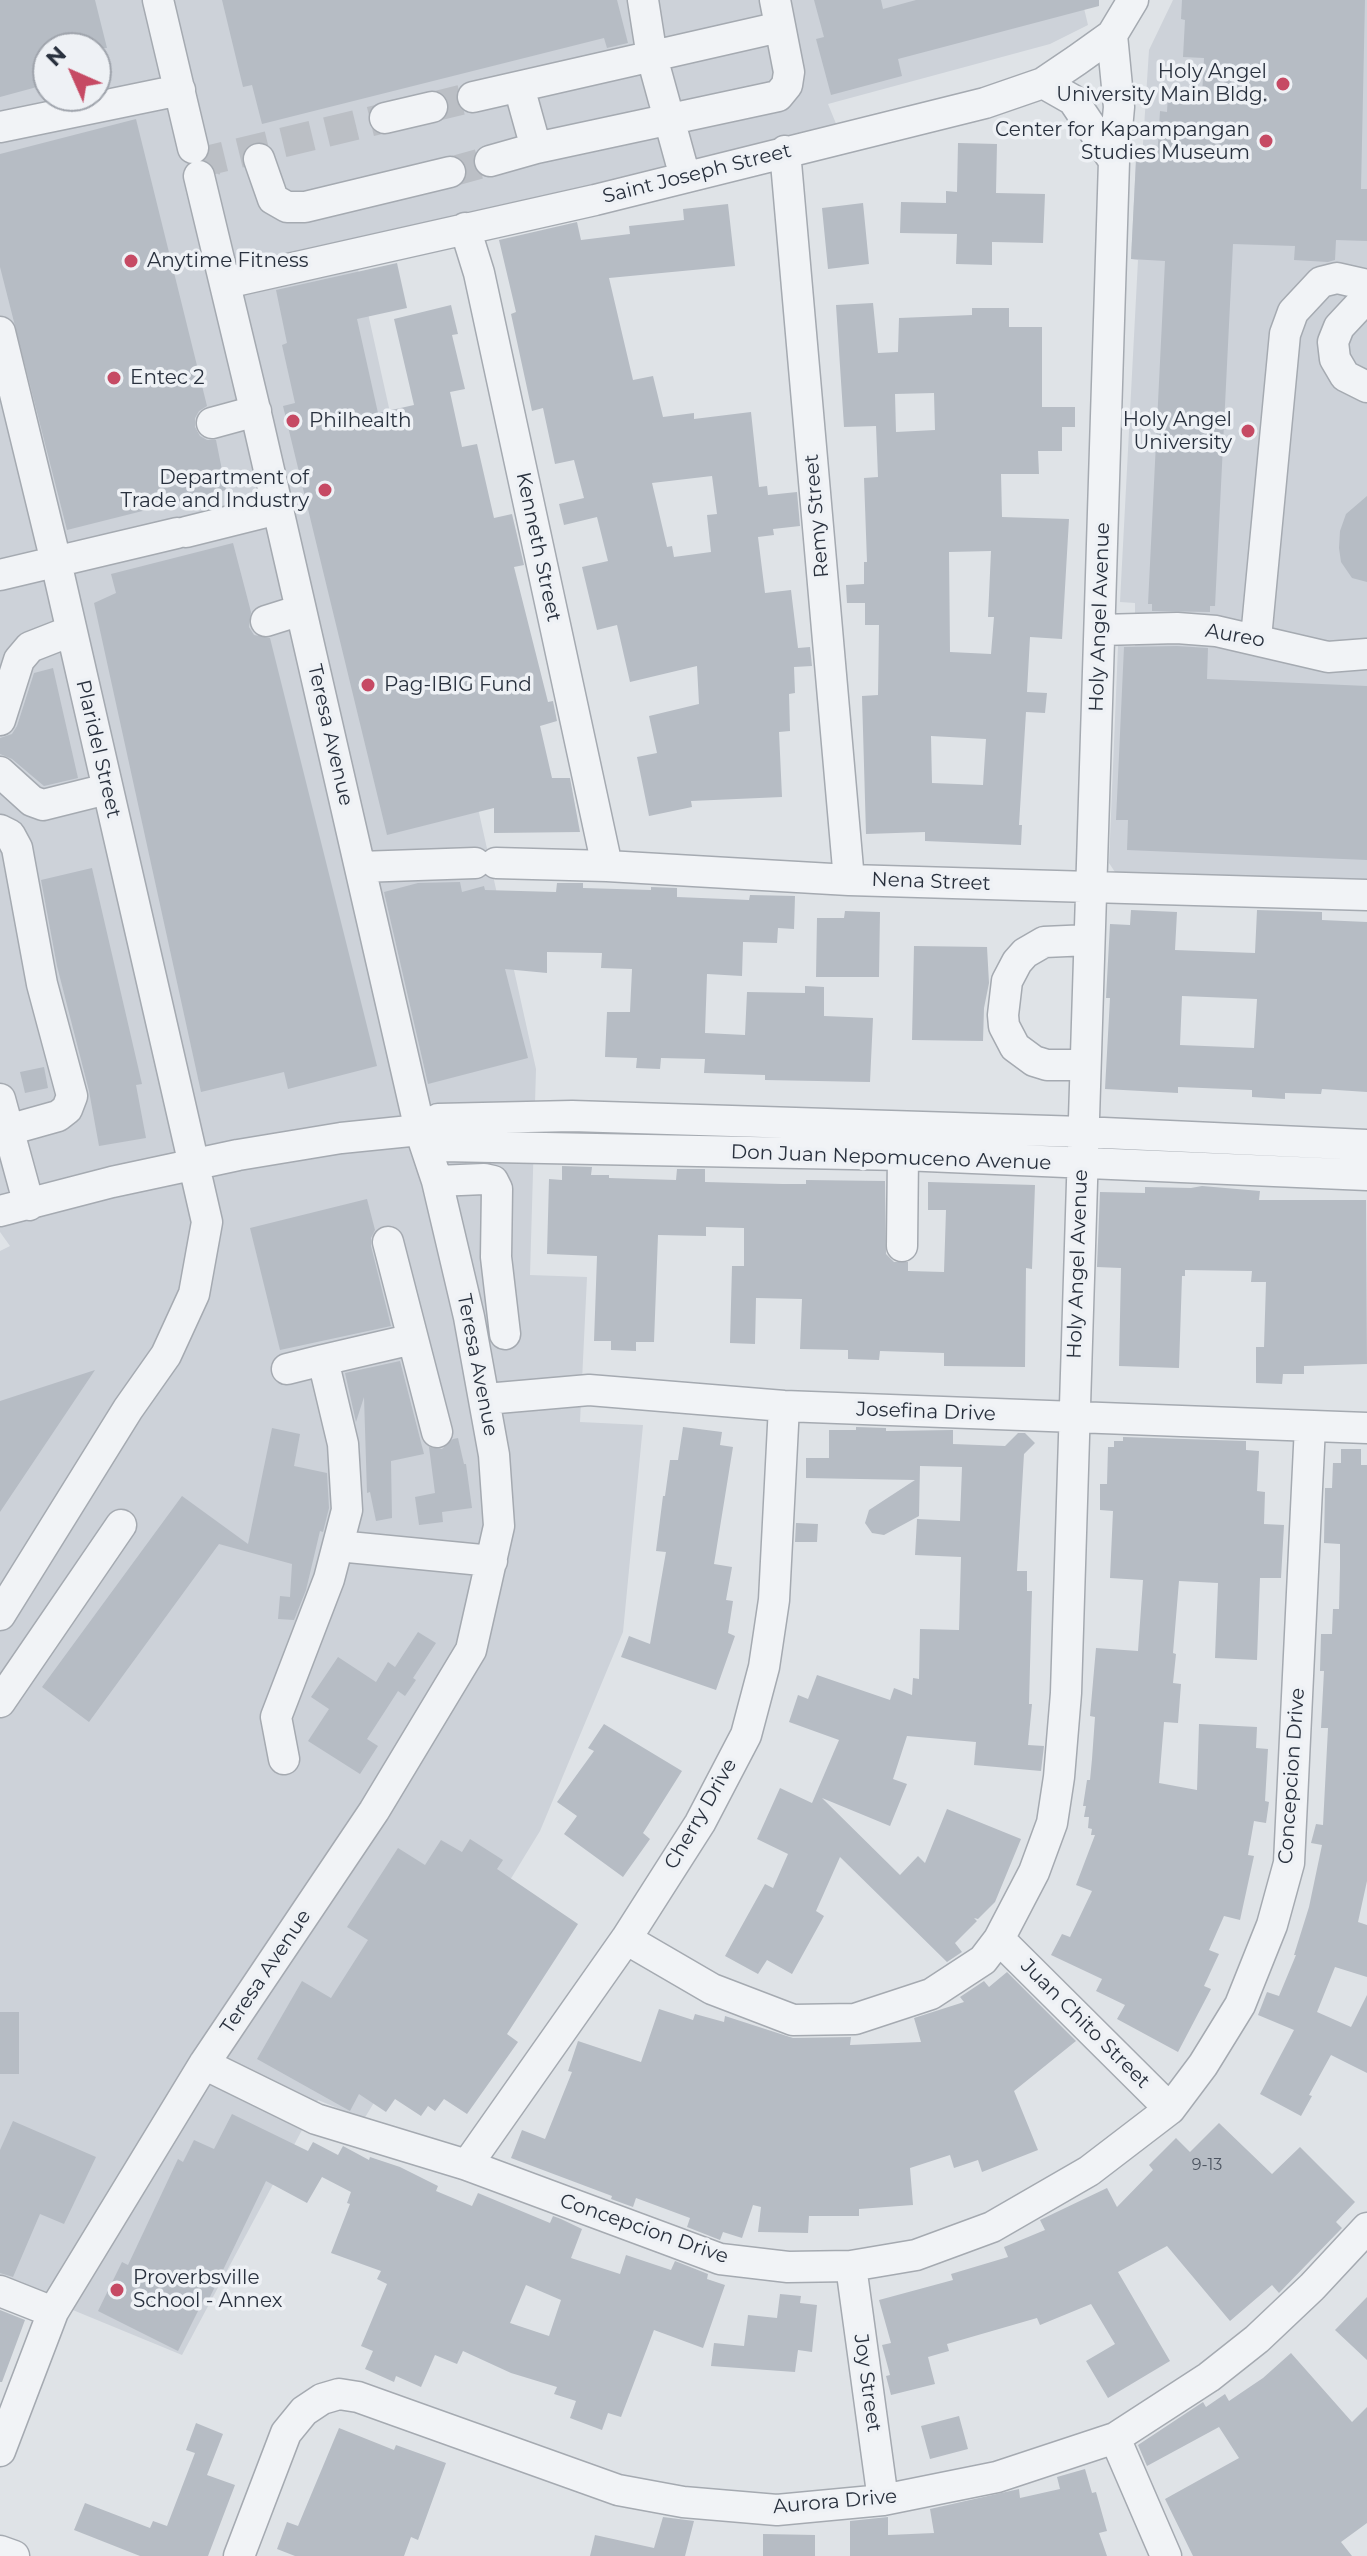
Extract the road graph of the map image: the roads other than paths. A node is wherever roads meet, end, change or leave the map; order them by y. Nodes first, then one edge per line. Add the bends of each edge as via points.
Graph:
1 (158, 0) edge
2 (643, 0) edge
3 (1133, 0) edge
4 (777, 14) edge
5 (1112, 35) junction
6 (652, 57) junction
7 (1043, 83) junction
8 (519, 87) junction
9 (180, 90) junction
10 (473, 97) tunnel mouth
11 (432, 107) tunnel mouth
12 (385, 118) tunnel mouth
13 (671, 119) junction
14 (0, 127) edge
15 (536, 148) junction
16 (785, 151) junction
17 (259, 159) dead end
18 (490, 161) tunnel mouth
19 (1114, 161) junction
20 (450, 172) tunnel mouth
21 (685, 177) junction
22 (465, 228) junction
23 (226, 283) junction
24 (1367, 285) edge
25 (1367, 297) edge
26 (0, 332) edge
27 (1367, 387) edge
28 (256, 411) junction
29 (212, 423) dead end
30 (278, 509) junction
31 (56, 562) junction
32 (0, 575) edge
33 (301, 610) junction
34 (266, 621) dead end
35 (1100, 630) junction
36 (71, 631) junction
37 (1256, 638) junction
38 (1367, 654) edge
39 (0, 720) edge
40 (0, 772) edge
41 (107, 789) junction
42 (0, 830) edge
43 (607, 866) junction
44 (360, 867) junction
45 (849, 880) junction
46 (1090, 887) junction
47 (1367, 895) edge
48 (1089, 940) junction
49 (1085, 1065) junction
50 (3, 1113) edge
51 (750, 1122) junction
52 (420, 1130) junction
53 (1082, 1132) junction
54 (1367, 1145) edge
55 (746, 1153) junction
56 (903, 1155) junction
57 (1081, 1164) junction
58 (193, 1165) junction
59 (1367, 1175) edge
60 (437, 1181) junction
61 (15, 1208) edge
62 (388, 1242) dead end
63 (902, 1246) dead end
64 (505, 1334) dead end
65 (413, 1339) junction
66 (323, 1360) junction
67 (287, 1369) dead end
68 (486, 1399) junction
69 (784, 1406) junction
70 (1073, 1417) junction
71 (1310, 1426) junction
72 (1367, 1428) edge
73 (437, 1432) dead end
74 (121, 1525) dead end
75 (338, 1546) junction
76 (492, 1561) junction
77 (0, 1615) edge
78 (0, 1702) edge
79 (284, 1759) dead end
80 (626, 1939) junction
81 (999, 1939) junction
82 (204, 2064) junction
83 (1170, 2109) junction
84 (467, 2165) junction
85 (1367, 2228) edge
86 (851, 2266) junction
87 (0, 2291) edge
88 (53, 2312) junction
89 (1115, 2438) junction
90 (0, 2451) edge
91 (883, 2500) junction
92 (0, 2551) edge
93 (14, 2556) edge
94 (239, 2556) edge
95 (1166, 2556) edge

1 - 9 street, Teresa Avenue
2 - 6 street
3 - 5 street, Saint Joseph Street
4 - 6 street
4 - 13 street via 789,72 778,96
5 - 7 street, Saint Joseph Street
5 - 19 street, Holy Angel Avenue via 1119,107
6 - 8 street
6 - 13 street
7 - 16 street, Saint Joseph Street via 985,103
7 - 19 street via 1073,100
8 - 10 street
8 - 15 street
9 - 14 street
9 - 23 street, Teresa Avenue
11 - 12 street
13 - 15 street
13 - 21 street
15 - 18 street
16 - 21 street, Saint Joseph Street
16 - 45 street, Remy Street
17 - 20 street via 273,199 287,207
19 - 35 street, Holy Angel Avenue
21 - 22 street, Saint Joseph Street
22 - 23 street, Saint Joseph Street
22 - 43 street, Kenneth Street
23 - 28 street, Teresa Avenue
24 - 37 street via 1337,278 1321,282 1293,312 1285,334
25 - 27 street via 1339,327 1333,342 1345,376
26 - 31 street, Plaridel Street
28 - 29 street
28 - 30 street, Teresa Avenue
30 - 31 street
30 - 33 street, Teresa Avenue
31 - 32 street
31 - 36 street, Plaridel Street
33 - 34 street
33 - 44 street, Teresa Avenue
35 - 37 street, Aureo via 1177,628
35 - 46 street, Holy Angel Avenue
36 - 39 street via 30,647 19,660
36 - 41 street, Plaridel Street
37 - 38 street, Aureo via 1328,657
40 - 41 street via 43,805
41 - 58 street, Plaridel Street
42 - 50 street via 17,848 42,984 72,1096 58,1116
43 - 44 street, Nena Street
43 - 45 street, Nena Street
44 - 52 street, Teresa Avenue
45 - 46 street, Nena Street
46 - 47 street, Nena Street
46 - 48 street, Holy Angel Avenue
48 - 49 street, Holy Angel Avenue
48 - 49 street via 1044,942 1025,953 1007,981 1003,1015 1015,1047 1034,1061
49 - 53 street, Holy Angel Avenue
50 - 61 street
51 - 52 street, Don Juan Nepomuceno Avenue via 501,1117 438,1119
51 - 53 street, Don Juan Nepomuceno Avenue
51 - 55 street
52 - 55 street, Don Juan Nepomuceno Avenue via 442,1146
52 - 58 street, Don Juan Nepomuceno Avenue via 341,1138
52 - 60 street, Teresa Avenue
53 - 54 street, Don Juan Nepomuceno Avenue
53 - 57 street, Holy Angel Avenue
55 - 56 street, Don Juan Nepomuceno Avenue
56 - 57 street, Don Juan Nepomuceno Avenue
56 - 63 street
57 - 59 street, Don Juan Nepomuceno Avenue
57 - 70 street, Holy Angel Avenue
58 - 61 street, Don Juan Nepomuceno Avenue
58 - 77 street, Plaridel Street via 207,1222 194,1294 166,1355
60 - 64 street via 484,1179 497,1189 496,1257
60 - 68 street, Teresa Avenue
62 - 65 street
65 - 66 street
65 - 73 street
66 - 67 street
66 - 75 street via 343,1444 347,1510
68 - 69 street, Josefina Drive via 589,1390
68 - 76 street, Teresa Avenue via 499,1526
69 - 70 street, Josefina Drive
69 - 80 street, Cherry Drive via 774,1600 753,1713 700,1823
70 - 71 street, Josefina Drive
70 - 81 street, Holy Angel Avenue via 1059,1777 1052,1823 1034,1872
71 - 72 street, Josefina Drive
71 - 83 street, Concepcion Drive via 1289,1863 1272,1925 1240,2005
74 - 78 street
75 - 76 street
75 - 79 street via 276,1717
76 - 82 street, Teresa Avenue via 471,1650 374,1811
80 - 81 street, Holy Angel Avenue via 712,1989 793,2020 855,2019 931,1994 983,1960
80 - 84 street, Cherry Drive
81 - 83 street, Juan Chito Street
82 - 84 street, Concepcion Drive via 316,2119
82 - 88 street, Teresa Avenue
83 - 86 street, Concepcion Drive via 1089,2171 992,2227 916,2255
84 - 86 street, Concepcion Drive via 720,2259 788,2267
85 - 89 street, Aurora Drive via 1257,2339
86 - 91 street, Joy Street
87 - 88 street
88 - 90 street, Teresa Avenue
89 - 91 street, Aurora Drive via 997,2477
89 - 95 street
91 - 94 street, Aurora Drive via 777,2510 618,2490 339,2394 304,2411 286,2433
92 - 93 street

